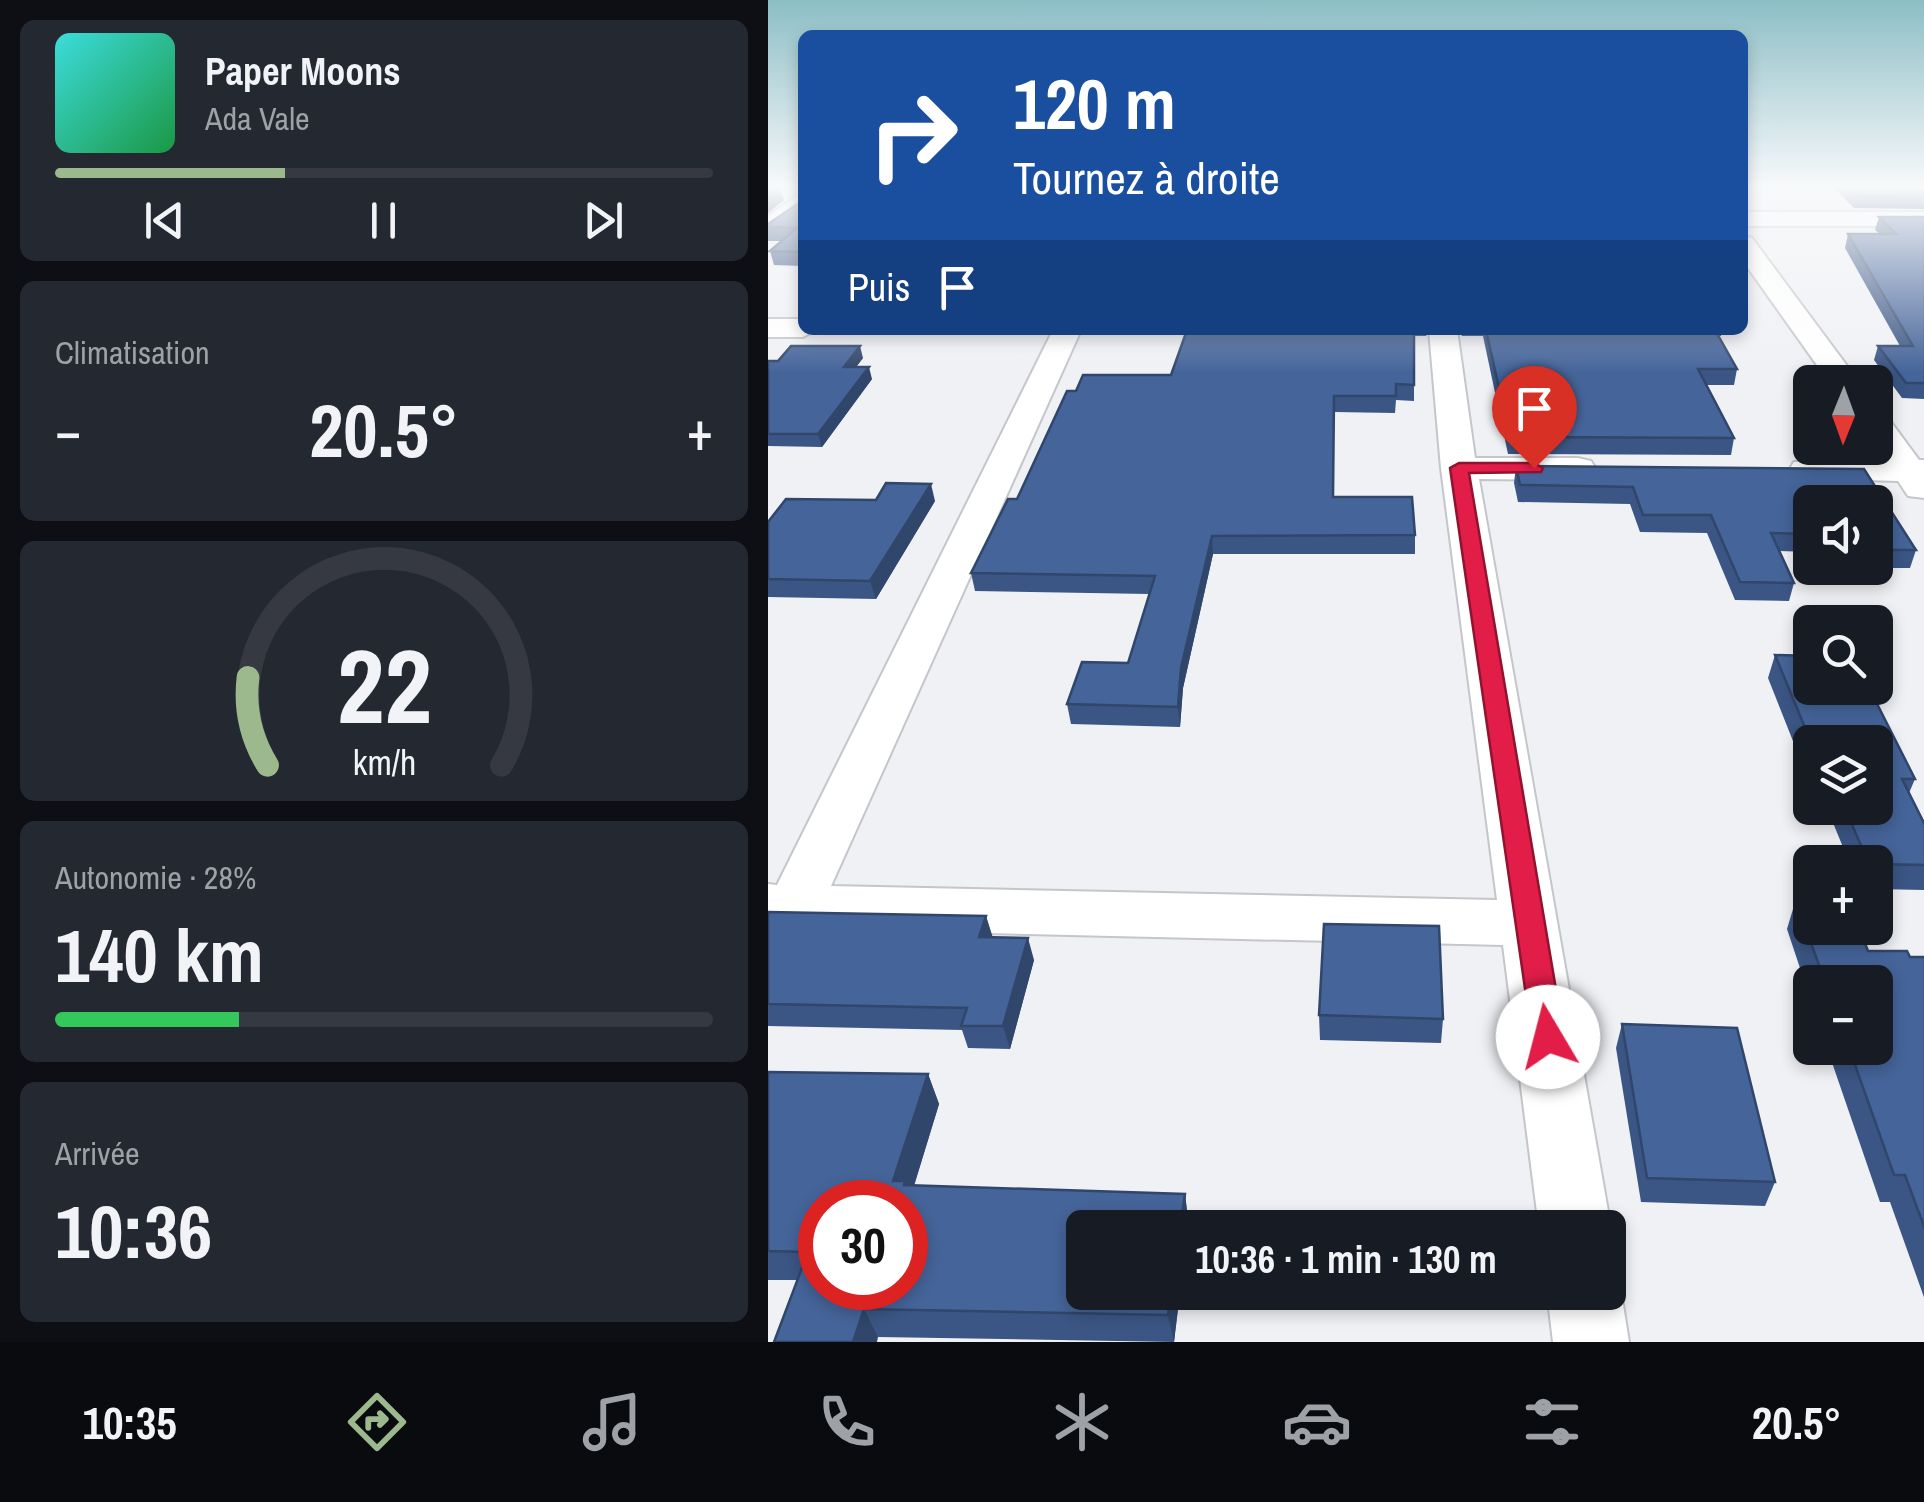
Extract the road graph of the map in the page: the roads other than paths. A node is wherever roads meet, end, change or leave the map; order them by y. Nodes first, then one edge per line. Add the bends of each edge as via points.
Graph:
1 (1748, 250) edge
2 (768, 328) edge
3 (798, 328) edge
4 (1065, 335) edge
5 (1444, 335) edge
6 (1832, 365) edge
7 (1893, 447) edge
8 (1459, 468) junction
9 (1616, 469) edge
10 (1772, 470) edge
11 (1919, 478) edge
12 (781, 906) edge
13 (1532, 923) junction
14 (1572, 1210) edge
15 (1587, 1310) edge
16 (1591, 1342) edge

1 - 6 street
2 - 3 street
4 - 12 street
5 - 8 street
7 - 11 street
8 - 9 street
8 - 13 street
10 - 11 street
12 - 13 street
13 - 14 street
15 - 16 street

